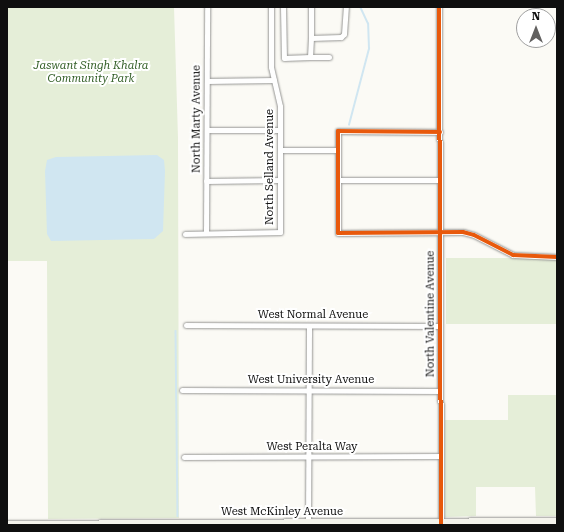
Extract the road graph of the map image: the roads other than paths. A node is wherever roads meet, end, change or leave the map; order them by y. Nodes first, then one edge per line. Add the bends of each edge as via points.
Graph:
1 (207, 7) edge
2 (271, 7) edge
3 (283, 7) edge
4 (311, 7) edge
5 (346, 7) edge
6 (439, 7) edge
7 (311, 38) junction
8 (310, 57) junction
9 (329, 57) dead end
10 (274, 80) junction
11 (207, 81) junction
12 (206, 130) junction
13 (280, 130) junction
14 (440, 132) junction
15 (280, 150) junction
16 (338, 150) junction
17 (280, 180) junction
18 (339, 180) junction
19 (440, 180) junction
20 (206, 181) junction
21 (206, 232) junction
22 (440, 232) junction
23 (185, 234) dead end
24 (557, 257) edge
25 (186, 325) dead end
26 (309, 326) junction
27 (440, 326) junction
28 (182, 390) dead end
29 (309, 390) junction
30 (440, 391) junction
31 (440, 456) junction
32 (184, 457) dead end
33 (309, 457) junction
34 (557, 521) edge
35 (308, 522) junction
36 (7, 524) edge
37 (441, 524) edge

1 - 11 street, North Marty Avenue
2 - 10 street, North Selland Avenue via 271,67
3 - 8 street via 284,58
4 - 7 street
5 - 7 street via 344,34 341,37
6 - 14 street, North Valentine Avenue
7 - 8 street
8 - 9 street
10 - 11 street
10 - 13 street, North Selland Avenue via 280,106
11 - 12 street, North Marty Avenue
12 - 13 street
12 - 20 street, North Marty Avenue
13 - 15 street, North Selland Avenue
14 - 16 street via 338,131
14 - 19 street, North Valentine Avenue
15 - 16 street
15 - 17 street, North Selland Avenue
16 - 18 street
17 - 20 street
17 - 21 street, North Selland Avenue via 280,232
18 - 19 street
18 - 22 street via 338,233
19 - 22 street, North Valentine Avenue
20 - 21 street, North Marty Avenue
21 - 23 street
22 - 24 street via 463,232 474,235 513,256
22 - 27 street, North Valentine Avenue
25 - 26 street, West Normal Avenue
26 - 27 street, West Normal Avenue
26 - 29 street
27 - 30 street, North Valentine Avenue
28 - 29 street, West University Avenue
29 - 30 street, West University Avenue
29 - 33 street
30 - 31 street, North Valentine Avenue
31 - 33 street, West Peralta Way
31 - 37 street, North Valentine Avenue
32 - 33 street, West Peralta Way
33 - 35 street
34 - 37 main road, West McKinley Avenue
35 - 36 main road, West McKinley Avenue
35 - 37 main road, West McKinley Avenue

